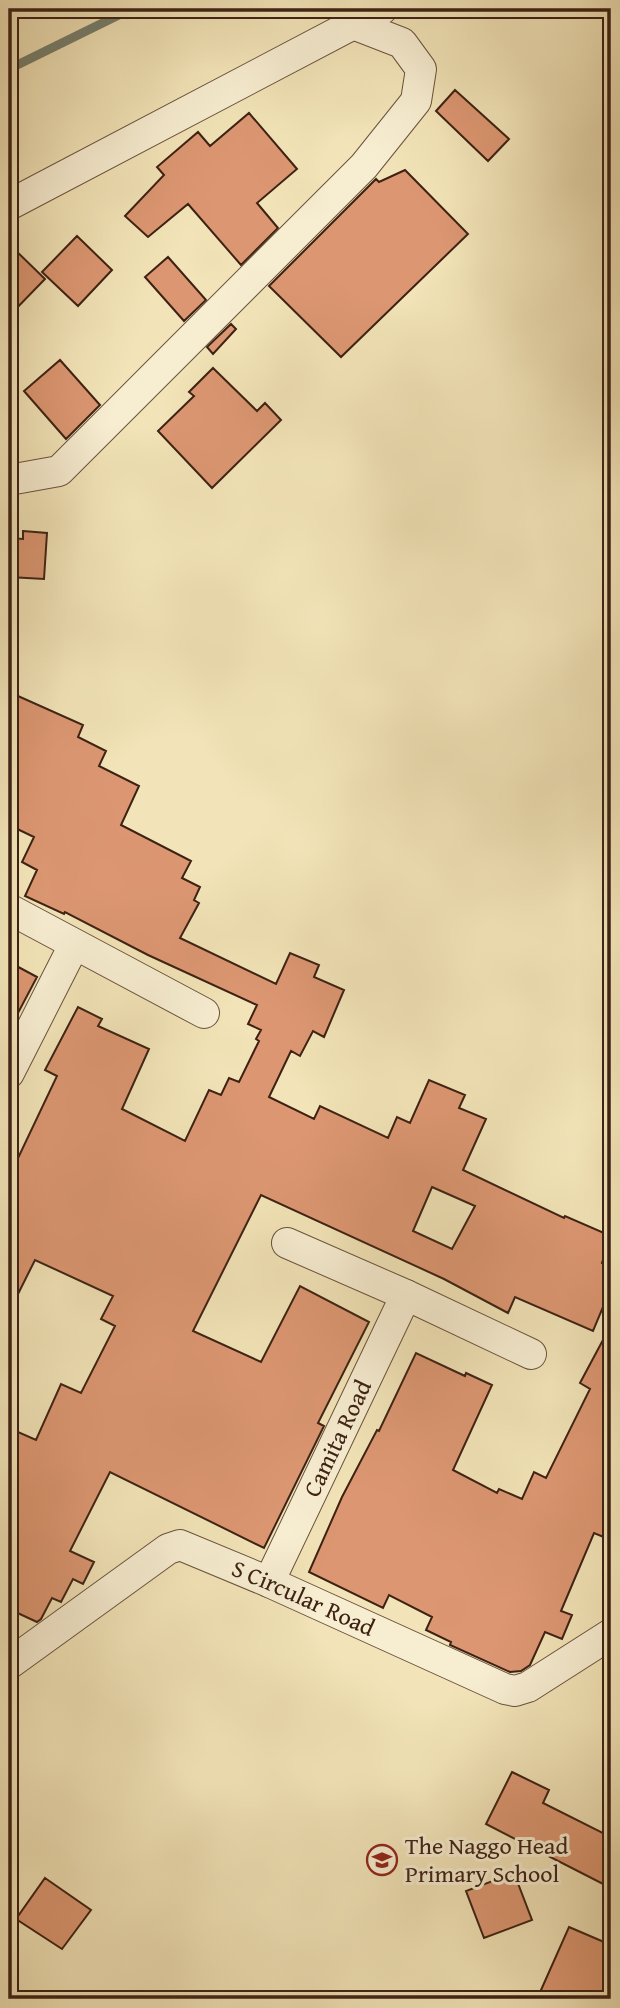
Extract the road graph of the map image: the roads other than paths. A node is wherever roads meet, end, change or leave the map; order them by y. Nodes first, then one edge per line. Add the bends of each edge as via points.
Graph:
1 (382, 9) edge
2 (353, 24) junction
3 (9, 205) edge
4 (9, 480) edge
5 (9, 909) edge
6 (74, 945) junction
7 (204, 1013) dead end
8 (9, 1073) edge
9 (287, 1243) dead end
10 (406, 1295) junction
11 (531, 1354) dead end
12 (269, 1582) junction
13 (611, 1634) edge
14 (9, 1664) edge

1 - 2 street
2 - 3 street
2 - 4 street via 402,43 421,69 416,100 364,166 59,471
5 - 6 street
6 - 7 street
6 - 8 street
9 - 10 street
10 - 11 street
10 - 12 street, Camita Road
12 - 13 street, S Circular Road via 515,1691
12 - 14 street, S Circular Road via 180,1545 168,1549

